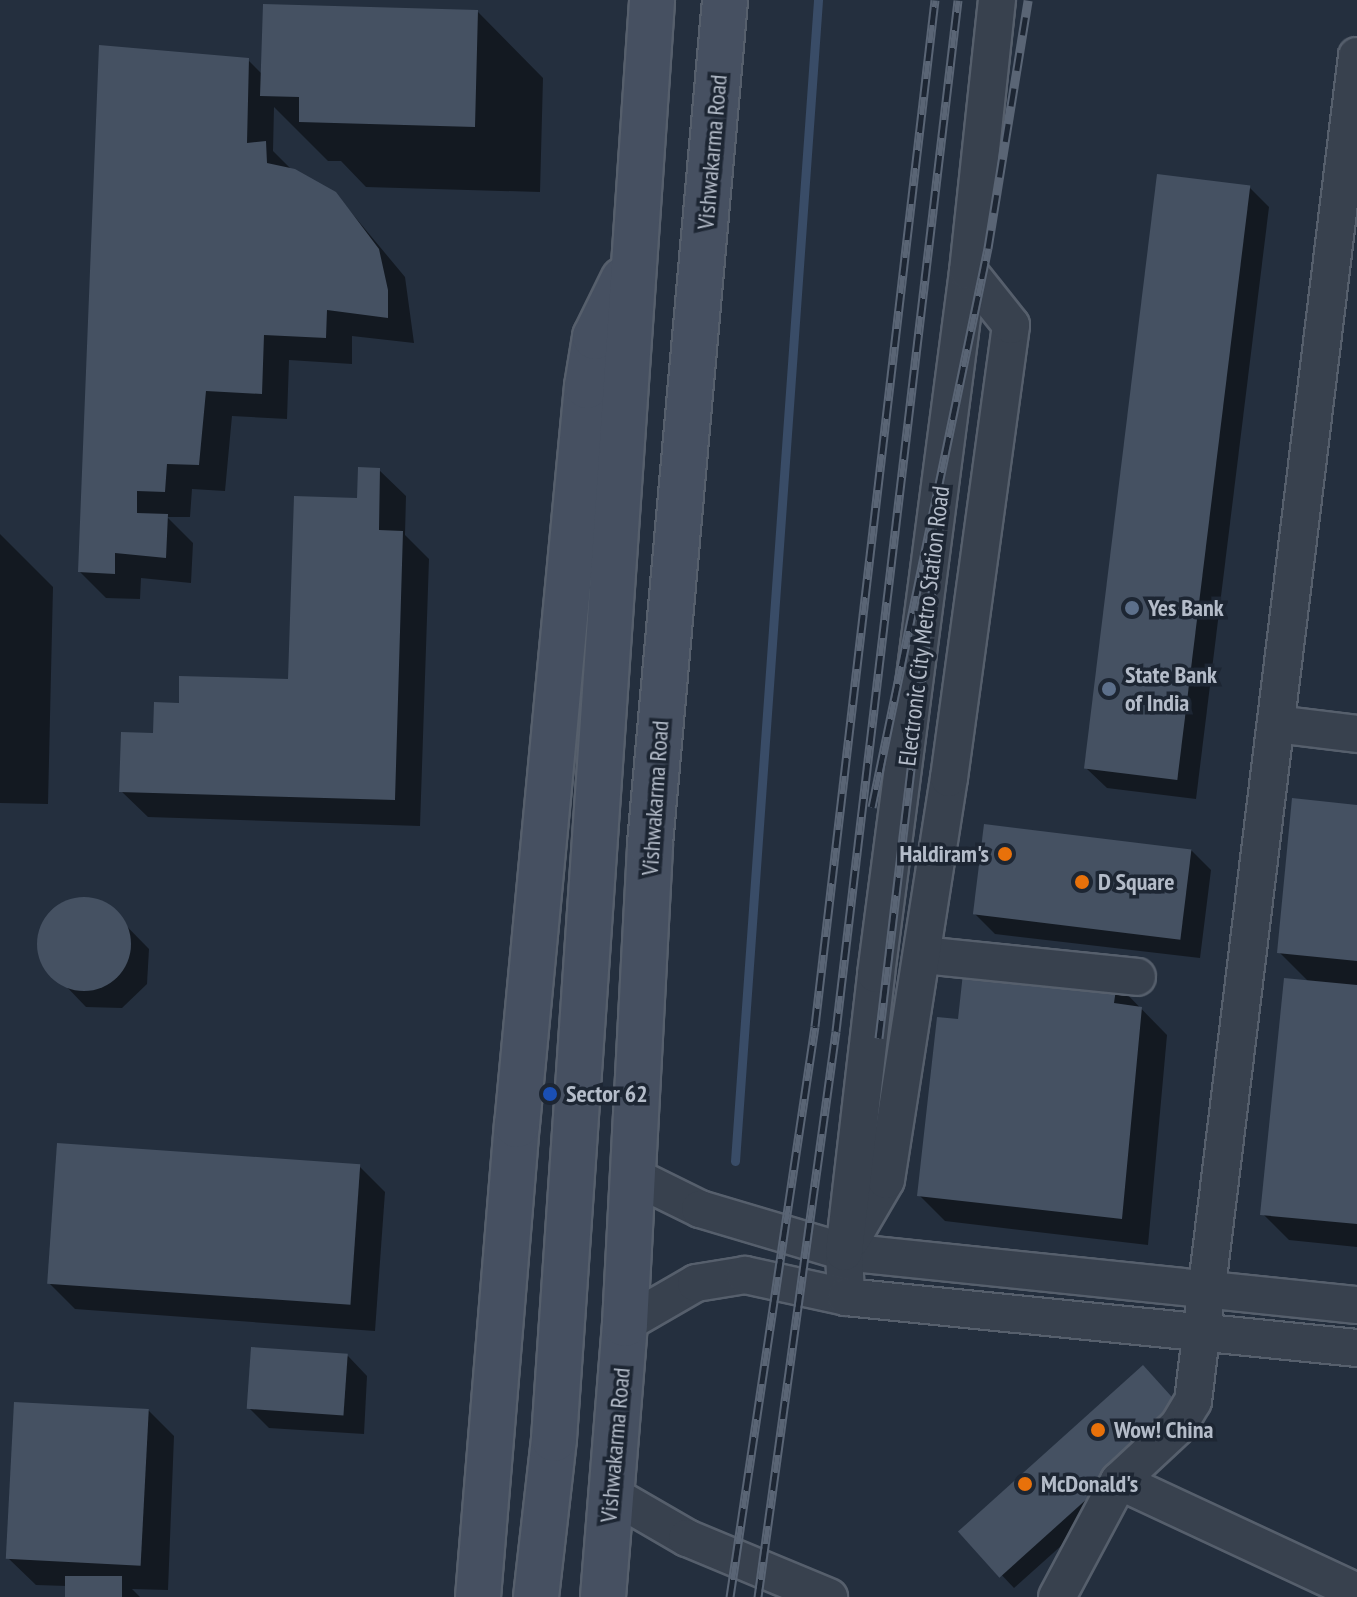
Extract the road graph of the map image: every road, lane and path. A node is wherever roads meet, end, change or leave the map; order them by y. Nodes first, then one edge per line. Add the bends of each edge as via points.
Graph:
1 (652, 0) edge
2 (725, 0) edge
3 (997, 0) edge
4 (1357, 56) edge
5 (968, 271) junction
6 (631, 272) junction
7 (605, 719) junction
8 (660, 723) junction
9 (1276, 724) junction
10 (1357, 734) edge
11 (596, 839) junction
12 (650, 844) junction
13 (922, 955) junction
14 (1137, 977) dead end
15 (633, 1176) junction
16 (844, 1252) junction
17 (1207, 1290) junction
18 (846, 1297) junction
19 (1357, 1305) edge
20 (625, 1324) junction
21 (1202, 1333) junction
22 (1357, 1348) edge
23 (489, 1465) junction
24 (551, 1471) junction
25 (1119, 1481) junction
26 (611, 1494) junction
27 (1357, 1592) edge
28 (478, 1597) edge
29 (536, 1597) edge
30 (603, 1597) edge
31 (829, 1597) edge
32 (1057, 1597) edge

1 - 6 main road
2 - 8 main road, Vishwakarma Road
3 - 5 street, Electronic City Metro Station Road
4 - 9 street
5 - 13 street via 1011,325
5 - 16 street, Electronic City Metro Station Road
6 - 7 main road
6 - 23 main road via 616,286 595,337 587,386
7 - 8 main road via 608,737 626,752 649,746
7 - 11 main road
8 - 12 main road, Vishwakarma Road
9 - 10 street
9 - 17 street
11 - 12 main road via 604,822 626,813 646,827
11 - 24 main road
12 - 15 main road, Vishwakarma Road
13 - 14 street
13 - 16 street via 886,1180
15 - 16 street via 700,1209
15 - 20 main road, Vishwakarma Road
16 - 17 street
16 - 18 street, Electronic City Metro Station Road
17 - 19 street
17 - 21 street
18 - 20 street via 745,1275 723,1276 696,1283
18 - 21 street
20 - 26 main road, Vishwakarma Road
21 - 22 street
21 - 25 street via 1193,1401 1178,1426
23 - 24 main road
23 - 28 main road
24 - 29 main road
25 - 27 street
25 - 32 street
26 - 30 main road, Vishwakarma Road
26 - 31 street via 687,1538

